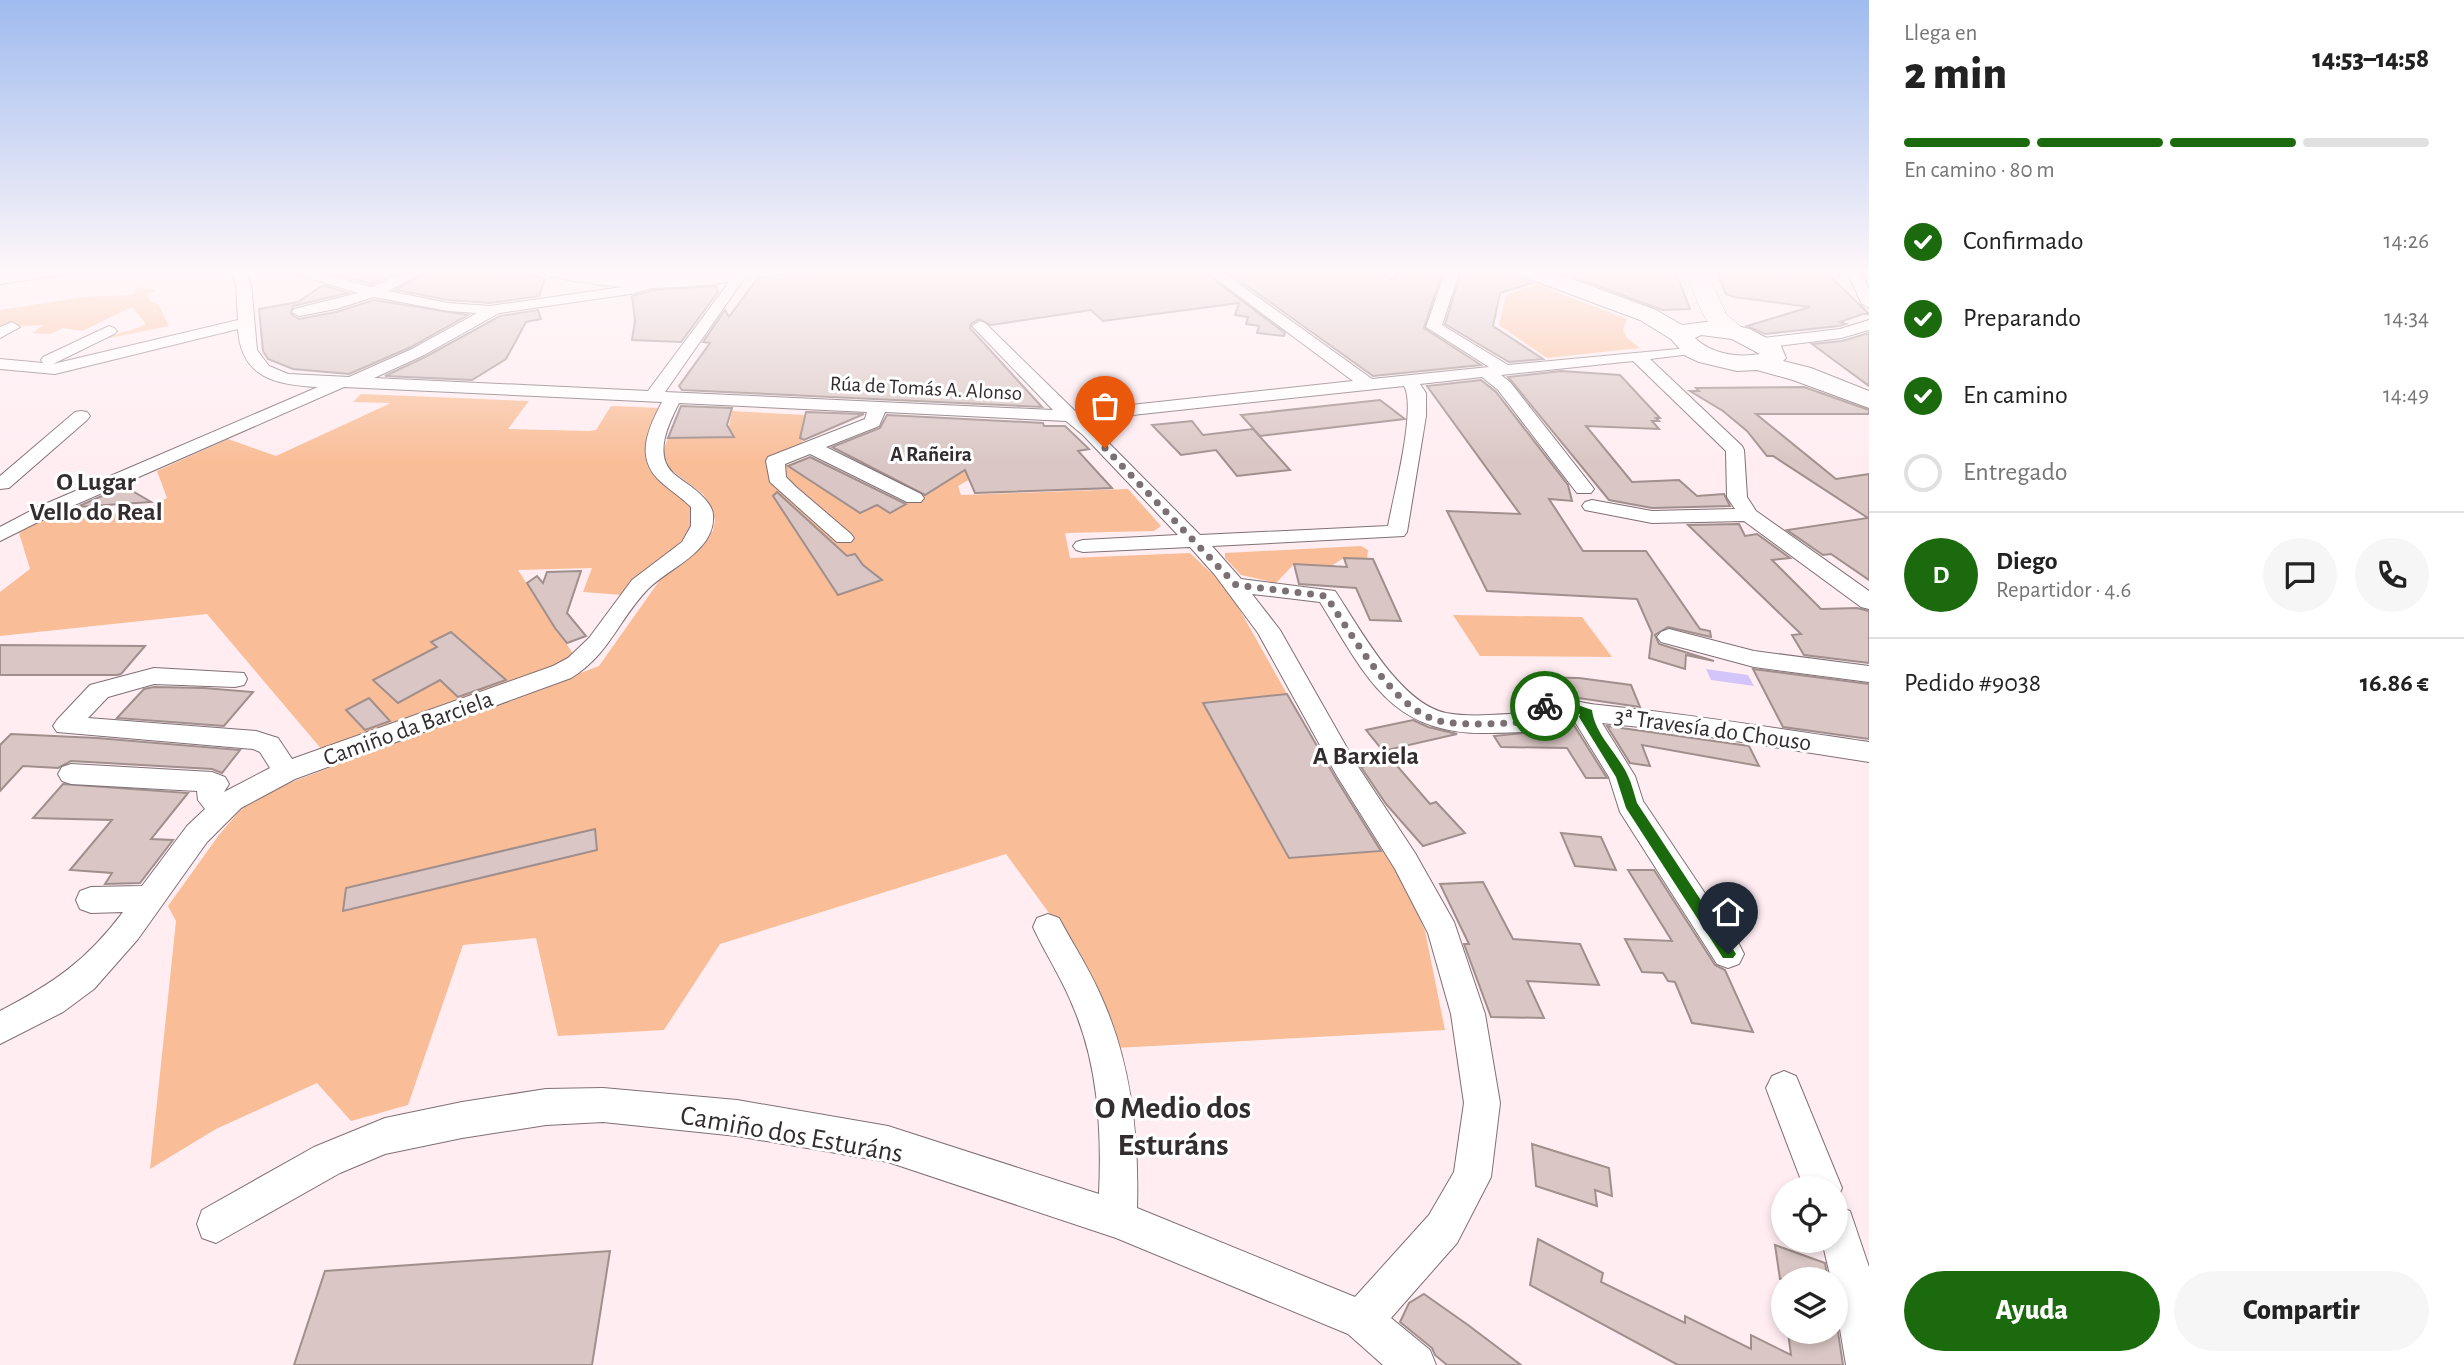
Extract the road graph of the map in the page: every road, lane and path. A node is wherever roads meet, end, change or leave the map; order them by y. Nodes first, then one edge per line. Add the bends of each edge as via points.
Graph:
1 (104, 334) edge
2 (197, 334) edge
3 (247, 334) edge
4 (446, 334) edge
5 (706, 334) edge
6 (988, 334) edge
7 (1302, 334) edge
8 (1445, 334) edge
9 (1700, 334) edge
10 (1706, 334) edge
11 (1709, 334) edge
12 (1839, 334) edge
13 (1765, 355) junction
14 (1637, 356) junction
15 (0, 364) edge
16 (33, 369) junction
17 (1504, 369) junction
18 (1484, 371) junction
19 (1409, 380) junction
20 (347, 383) junction
21 (1373, 384) junction
22 (662, 398) junction
23 (1869, 400) edge
24 (1416, 407) junction
25 (877, 409) junction
26 (81, 416) dead end
27 (1074, 416) junction
28 (809, 446) junction
29 (5, 489) edge
30 (914, 498) dead end
31 (1749, 515) junction
32 (0, 535) edge
33 (844, 538) dead end
34 (1195, 541) junction
35 (1083, 546) dead end
36 (1236, 585) junction
37 (1869, 602) edge
38 (1669, 637) dead end
39 (1869, 674) edge
40 (235, 679) dead end
41 (1587, 713) junction
42 (1869, 752) edge
43 (286, 772) junction
44 (71, 774) dead end
45 (224, 807) junction
46 (150, 898) junction
47 (91, 900) dead end
48 (1048, 927) dead end
49 (1728, 954) dead end
50 (0, 1028) edge
51 (1784, 1088) dead end
52 (1818, 1176) edge
53 (1116, 1219) junction
54 (216, 1224) dead end
55 (1845, 1253) edge
56 (1363, 1320) junction
57 (1415, 1365) edge
58 (1867, 1365) edge

1 - 16 street
2 - 16 street via 55,369
3 - 20 street, Rúa de Tomás A. Alonso via 249,352 264,371
4 - 20 street
5 - 22 street
6 - 27 street
7 - 21 street
8 - 17 street
9 - 14 street, Rúa de Tomás A. Alonso
10 - 13 main road via 1718,359
11 - 13 main road
12 - 13 street
13 - 23 main road
14 - 17 street, Rúa de Tomás A. Alonso
14 - 31 street via 1735,450 1737,497
15 - 16 street
17 - 18 street, Rúa de Tomás A. Alonso
18 - 19 street, Rúa de Tomás A. Alonso
18 - 31 street via 1504,386 1588,498 1652,517
19 - 21 street, Rúa de Tomás A. Alonso
19 - 24 street via 1417,393
20 - 22 street, Rúa de Tomás A. Alonso
20 - 32 street via 54,507
21 - 24 street
21 - 27 street, Rúa de Tomás A. Alonso
22 - 25 street, Rúa de Tomás A. Alonso
22 - 43 street, Camiño da Barciela via 655,463 697,502 704,516 702,525 690,544 629,598 590,654 562,671
24 - 34 street via 1397,532
25 - 27 street, Rúa de Tomás A. Alonso
25 - 28 street via 873,422
26 - 29 street
27 - 34 street
28 - 30 street
28 - 33 street via 775,461 777,478
31 - 37 street
34 - 35 street
34 - 36 street
36 - 41 street via 1326,596 1404,701 1429,718 1537,722 1543,706 1569,706
36 - 56 street via 1268,630 1443,931 1468,1014 1482,1103 1472,1177 1443,1229
38 - 39 street via 1754,659
40 - 43 street via 154,676 99,691 66,726 256,740 269,746
41 - 42 street, 3ª Travesía do Chouso
41 - 49 street, 3ª Travesía do Chouso via 1590,728 1622,776 1630,804
43 - 45 street, Camiño da Barciela
44 - 45 street via 212,782 212,800
45 - 46 street, Camiño da Barciela via 197,834
46 - 47 street
46 - 50 street, Camiño da Barciela via 83,979
48 - 53 street via 1089,1005 1113,1083 1121,1164
51 - 52 street
53 - 54 street, Camiño dos Esturáns via 888,1144 737,1118 603,1105 546,1107 385,1136 327,1160
53 - 56 street, Camiño dos Esturáns
55 - 58 street
56 - 57 street, Camiño dos Esturáns

